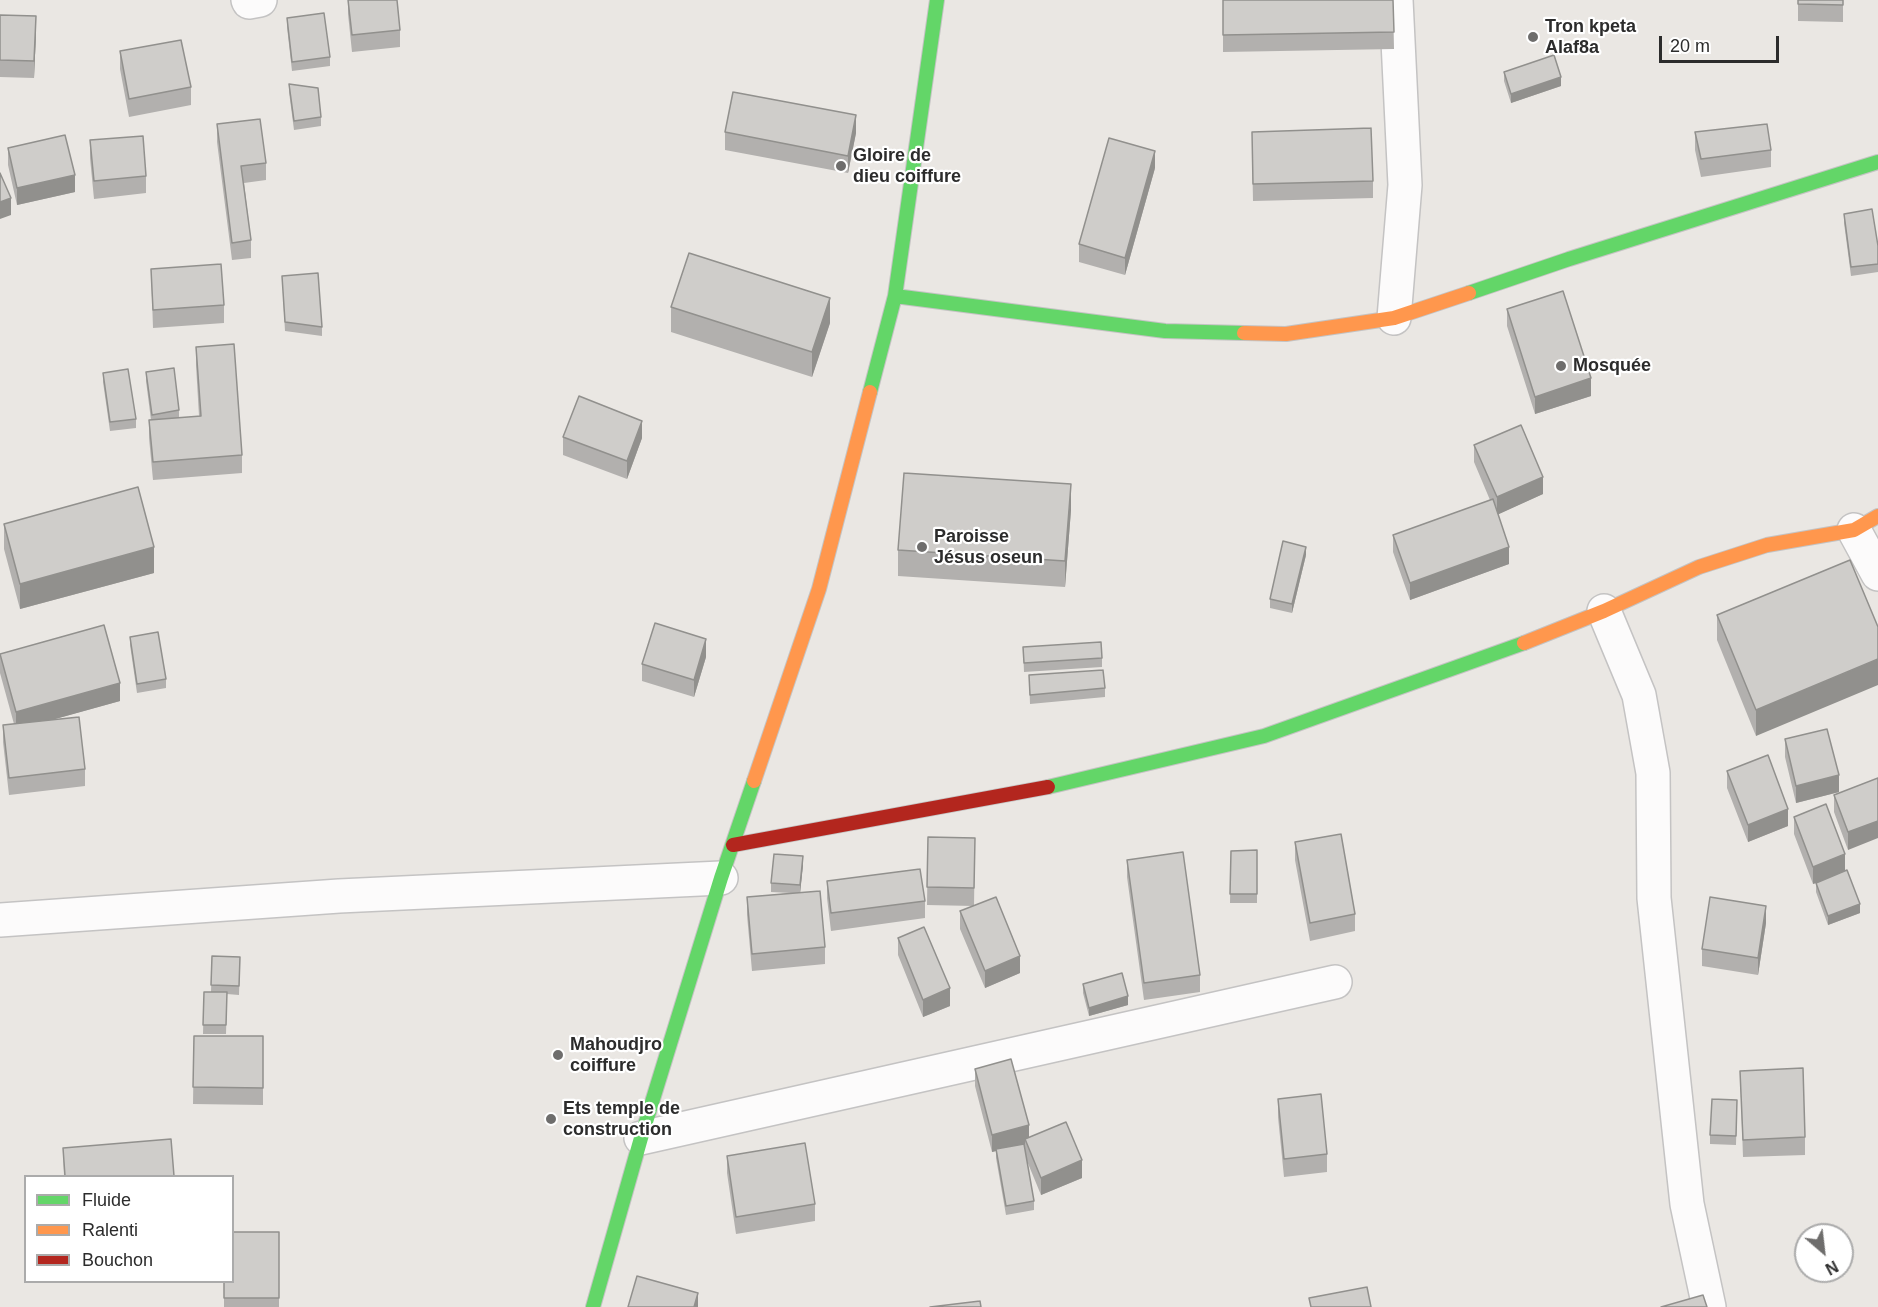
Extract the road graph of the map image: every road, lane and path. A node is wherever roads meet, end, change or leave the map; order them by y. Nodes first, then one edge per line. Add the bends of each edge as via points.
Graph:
1 (248, 0) edge
2 (260, 0) edge
3 (937, 0) edge
4 (1396, 0) edge
5 (1878, 162) edge
6 (895, 296) junction
7 (1394, 318) junction
8 (1866, 523) edge
9 (1878, 574) edge
10 (1604, 611) junction
11 (733, 844) junction
12 (721, 878) junction
13 (0, 920) edge
14 (1335, 982) dead end
15 (641, 1138) junction
16 (593, 1307) edge
17 (1708, 1307) edge

1 - 2 street
3 - 6 street
4 - 7 street via 1405,185
5 - 7 street
6 - 7 street via 1165,331 1286,334
6 - 11 street via 819,589
8 - 9 street
8 - 10 street via 1767,545 1699,567
10 - 11 street via 1502,652 1263,736 1045,788
10 - 17 street via 1639,695 1653,773 1654,898 1687,1204
11 - 12 street
12 - 13 street via 339,896
12 - 15 street
14 - 15 street
15 - 16 street

